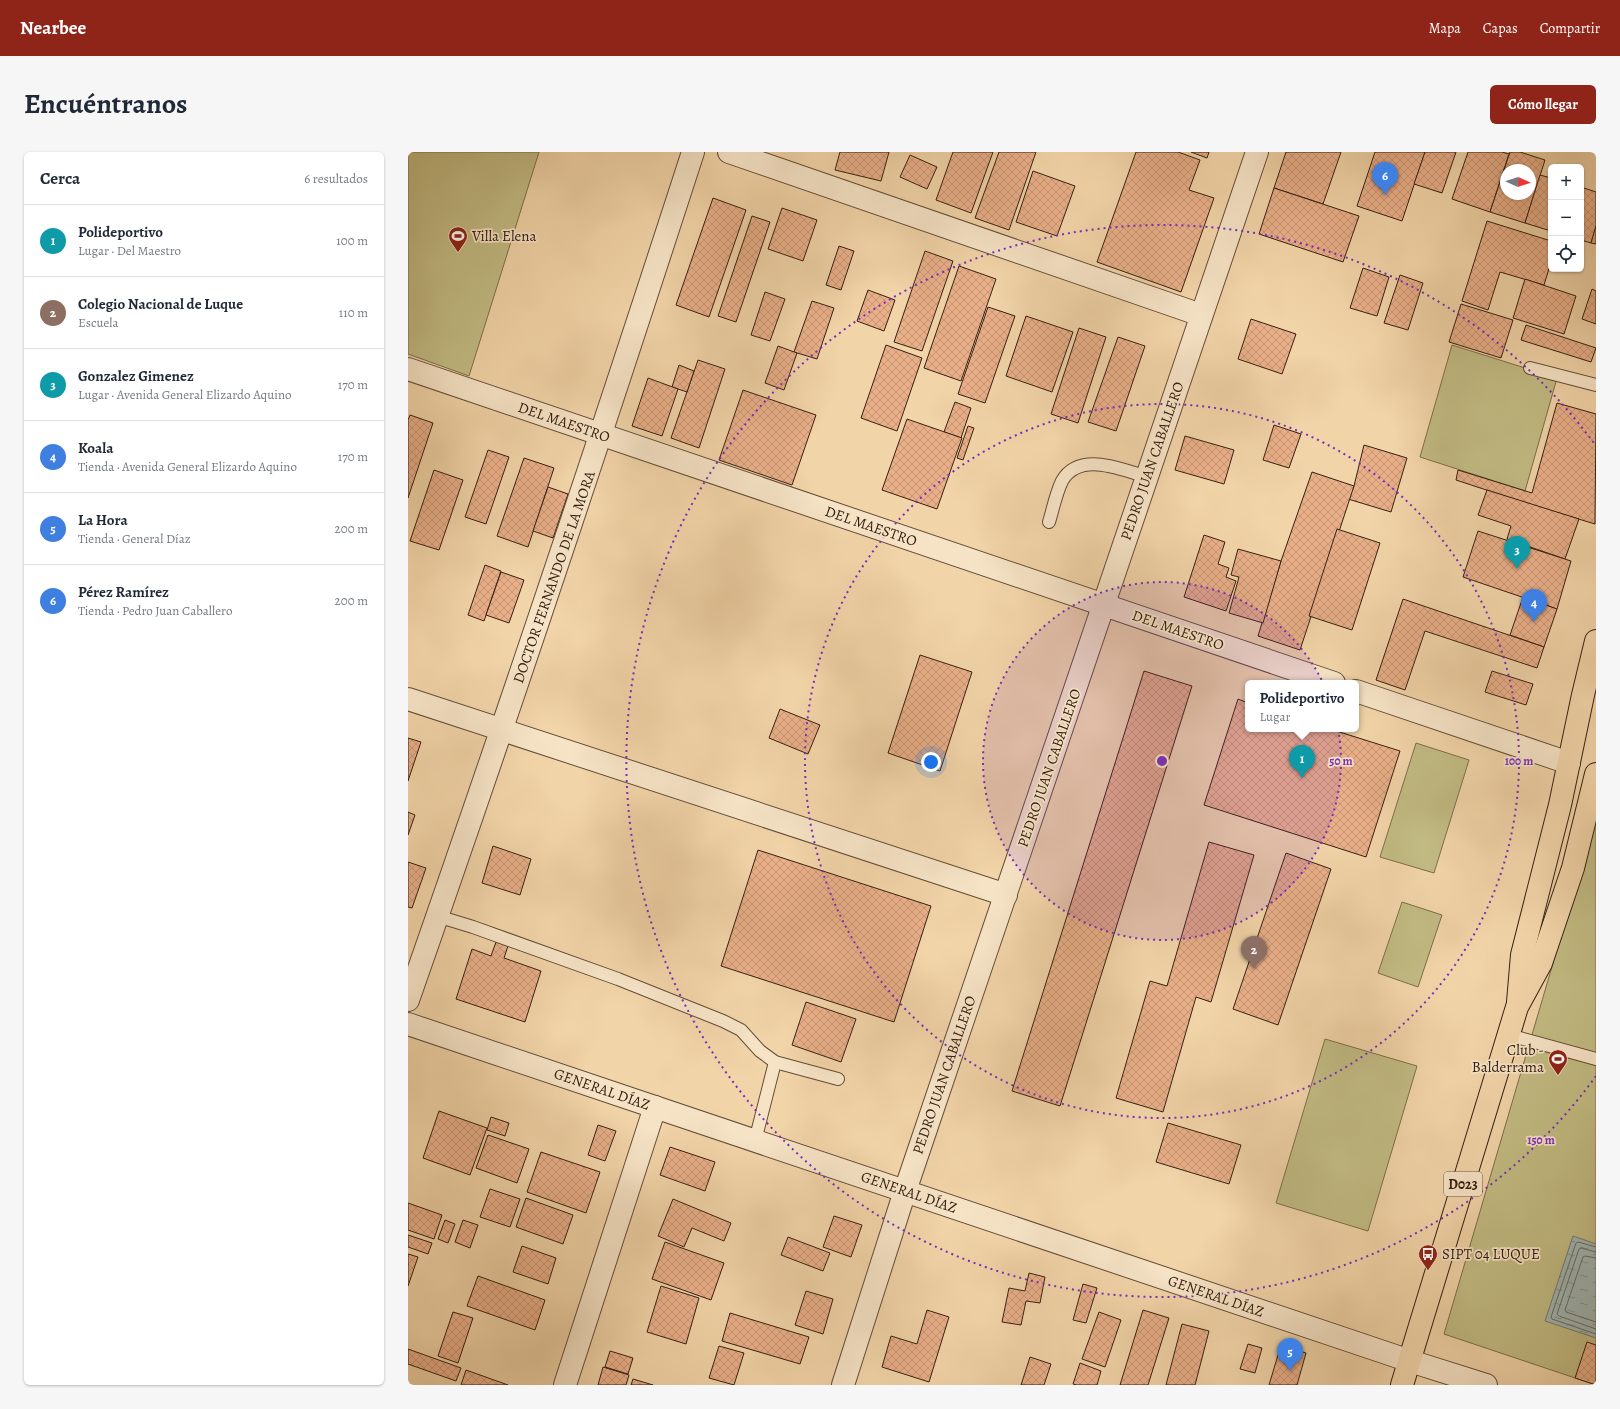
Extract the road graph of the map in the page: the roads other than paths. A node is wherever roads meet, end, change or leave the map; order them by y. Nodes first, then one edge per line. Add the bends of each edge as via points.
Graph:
1 (693, 152) edge
2 (730, 152) edge
3 (1257, 152) edge
4 (1202, 315) junction
5 (1530, 368) dead end
6 (408, 370) edge
7 (1596, 385) edge
8 (602, 434) junction
9 (1147, 477) junction
10 (1049, 522) dead end
11 (1104, 604) junction
12 (1596, 640) edge
13 (1325, 680) edge
14 (1359, 692) edge
15 (408, 699) edge
16 (502, 730) junction
17 (1568, 763) junction
18 (1596, 772) edge
19 (1006, 894) junction
20 (437, 916) junction
21 (408, 1000) edge
22 (1517, 1007) junction
23 (408, 1024) edge
24 (1509, 1035) junction
25 (1596, 1059) edge
26 (775, 1062) junction
27 (838, 1079) dead end
28 (655, 1107) junction
29 (755, 1141) junction
30 (905, 1191) junction
31 (1410, 1361) junction
32 (565, 1385) edge
33 (843, 1385) edge
34 (1402, 1385) edge
35 (1486, 1385) edge

1 - 8 street, DOCTOR FERNANDO DE LA MORA
2 - 4 street
3 - 4 street, PEDRO JUAN CABALLERO
4 - 9 street, PEDRO JUAN CABALLERO
5 - 7 lane
6 - 8 street, DEL MAESTRO
8 - 11 street, DEL MAESTRO
8 - 16 street, DOCTOR FERNANDO DE LA MORA
9 - 10 lane via 1105,464 1075,468 1062,481
9 - 11 street, PEDRO JUAN CABALLERO
11 - 13 street, DEL MAESTRO
11 - 19 street, PEDRO JUAN CABALLERO
12 - 17 main road, D023
14 - 17 street
15 - 16 street
16 - 19 street
16 - 20 street, DOCTOR FERNANDO DE LA MORA
17 - 18 main road, D023
17 - 22 main road, D023 via 1560,805 1522,955
18 - 22 main road, D023 via 1573,868 1544,956
19 - 30 street, PEDRO JUAN CABALLERO
20 - 21 street, DOCTOR FERNANDO DE LA MORA
20 - 26 lane via 618,979 723,1021 741,1030 760,1051
22 - 24 main road, D023
23 - 28 street, GENERAL DÍAZ
24 - 25 lane
24 - 31 main road, D023
26 - 27 lane
26 - 29 lane
28 - 29 street, GENERAL DÍAZ
28 - 32 street
29 - 30 street, GENERAL DÍAZ
30 - 31 street, GENERAL DÍAZ
30 - 33 street, PEDRO JUAN CABALLERO
31 - 34 main road, D023
31 - 35 street, GENERAL DÍAZ

